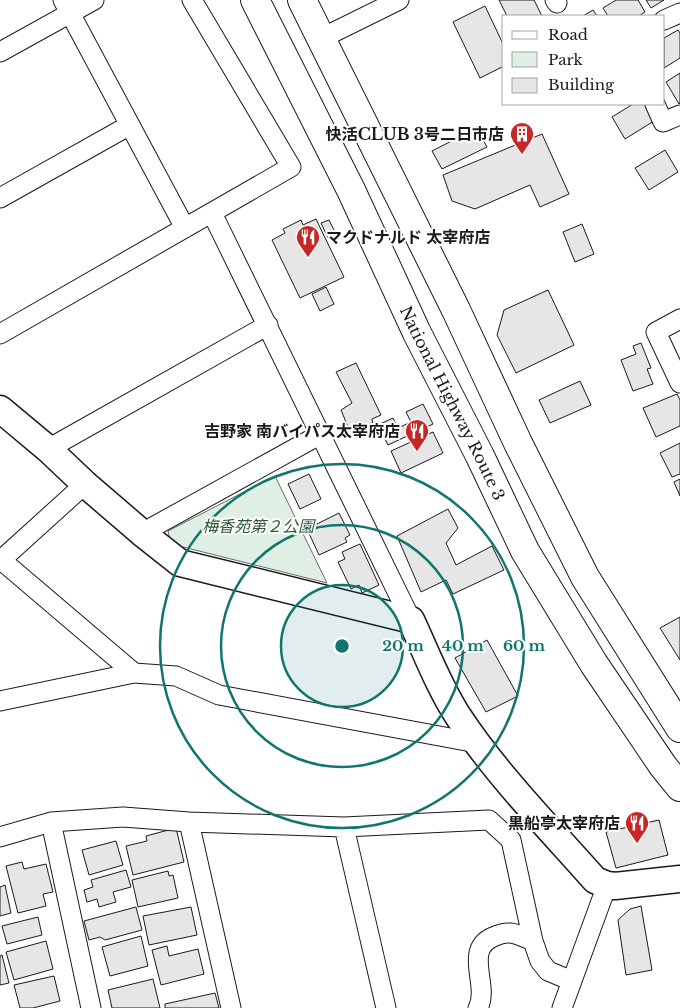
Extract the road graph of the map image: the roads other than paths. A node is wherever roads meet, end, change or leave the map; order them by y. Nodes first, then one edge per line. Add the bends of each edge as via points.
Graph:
1 (94, 0) edge
2 (192, 0) edge
3 (255, 0) edge
4 (302, 0) edge
5 (399, 0) edge
6 (67, 6) edge
7 (680, 13) edge
8 (665, 20) edge
9 (322, 38) junction
10 (0, 52) edge
11 (655, 105) edge
12 (680, 115) edge
13 (130, 125) junction
14 (0, 198) edge
15 (212, 213) junction
16 (185, 228) junction
17 (680, 319) edge
18 (268, 324) junction
19 (0, 334) edge
20 (680, 383) edge
21 (0, 409) edge
22 (321, 434) junction
23 (48, 449) junction
24 (84, 484) junction
25 (142, 533) junction
26 (1, 560) edge
27 (411, 620) junction
28 (134, 673) junction
29 (0, 701) edge
30 (680, 728) edge
31 (477, 743) junction
32 (680, 787) edge
33 (51, 822) junction
34 (189, 822) junction
35 (344, 827) junction
36 (0, 837) edge
37 (680, 879) edge
38 (607, 885) junction
39 (533, 941) junction
40 (572, 982) junction
41 (91, 1008) edge
42 (230, 1008) edge
43 (386, 1008) edge
44 (478, 1008) edge
45 (562, 1008) edge

1 - 6 street
2 - 15 street via 291,167
3 - 32 highway, National Highway Route 3 via 525,550 594,664 662,766
4 - 9 highway
5 - 9 street
6 - 10 street
6 - 13 street
7 - 8 street
9 - 30 highway via 586,577
11 - 12 street via 663,122
13 - 14 street
13 - 16 street
15 - 16 street
15 - 18 street
16 - 19 street
17 - 20 street via 656,332
18 - 22 street
18 - 23 street
21 - 23 street
22 - 25 street
22 - 27 street
23 - 24 street
24 - 25 street
24 - 26 street
25 - 27 street via 180,562
26 - 28 street
27 - 31 street via 458,715
28 - 29 street
28 - 31 street via 176,676 219,695
31 - 38 street via 595,880
33 - 34 street via 123,817
33 - 36 street
33 - 41 street
34 - 35 street
34 - 42 street
35 - 39 street via 489,820 511,840
35 - 43 street
37 - 38 street
38 - 40 street
39 - 40 street via 543,966
39 - 44 street via 503,932 482,945 478,955 482,999
40 - 45 street

